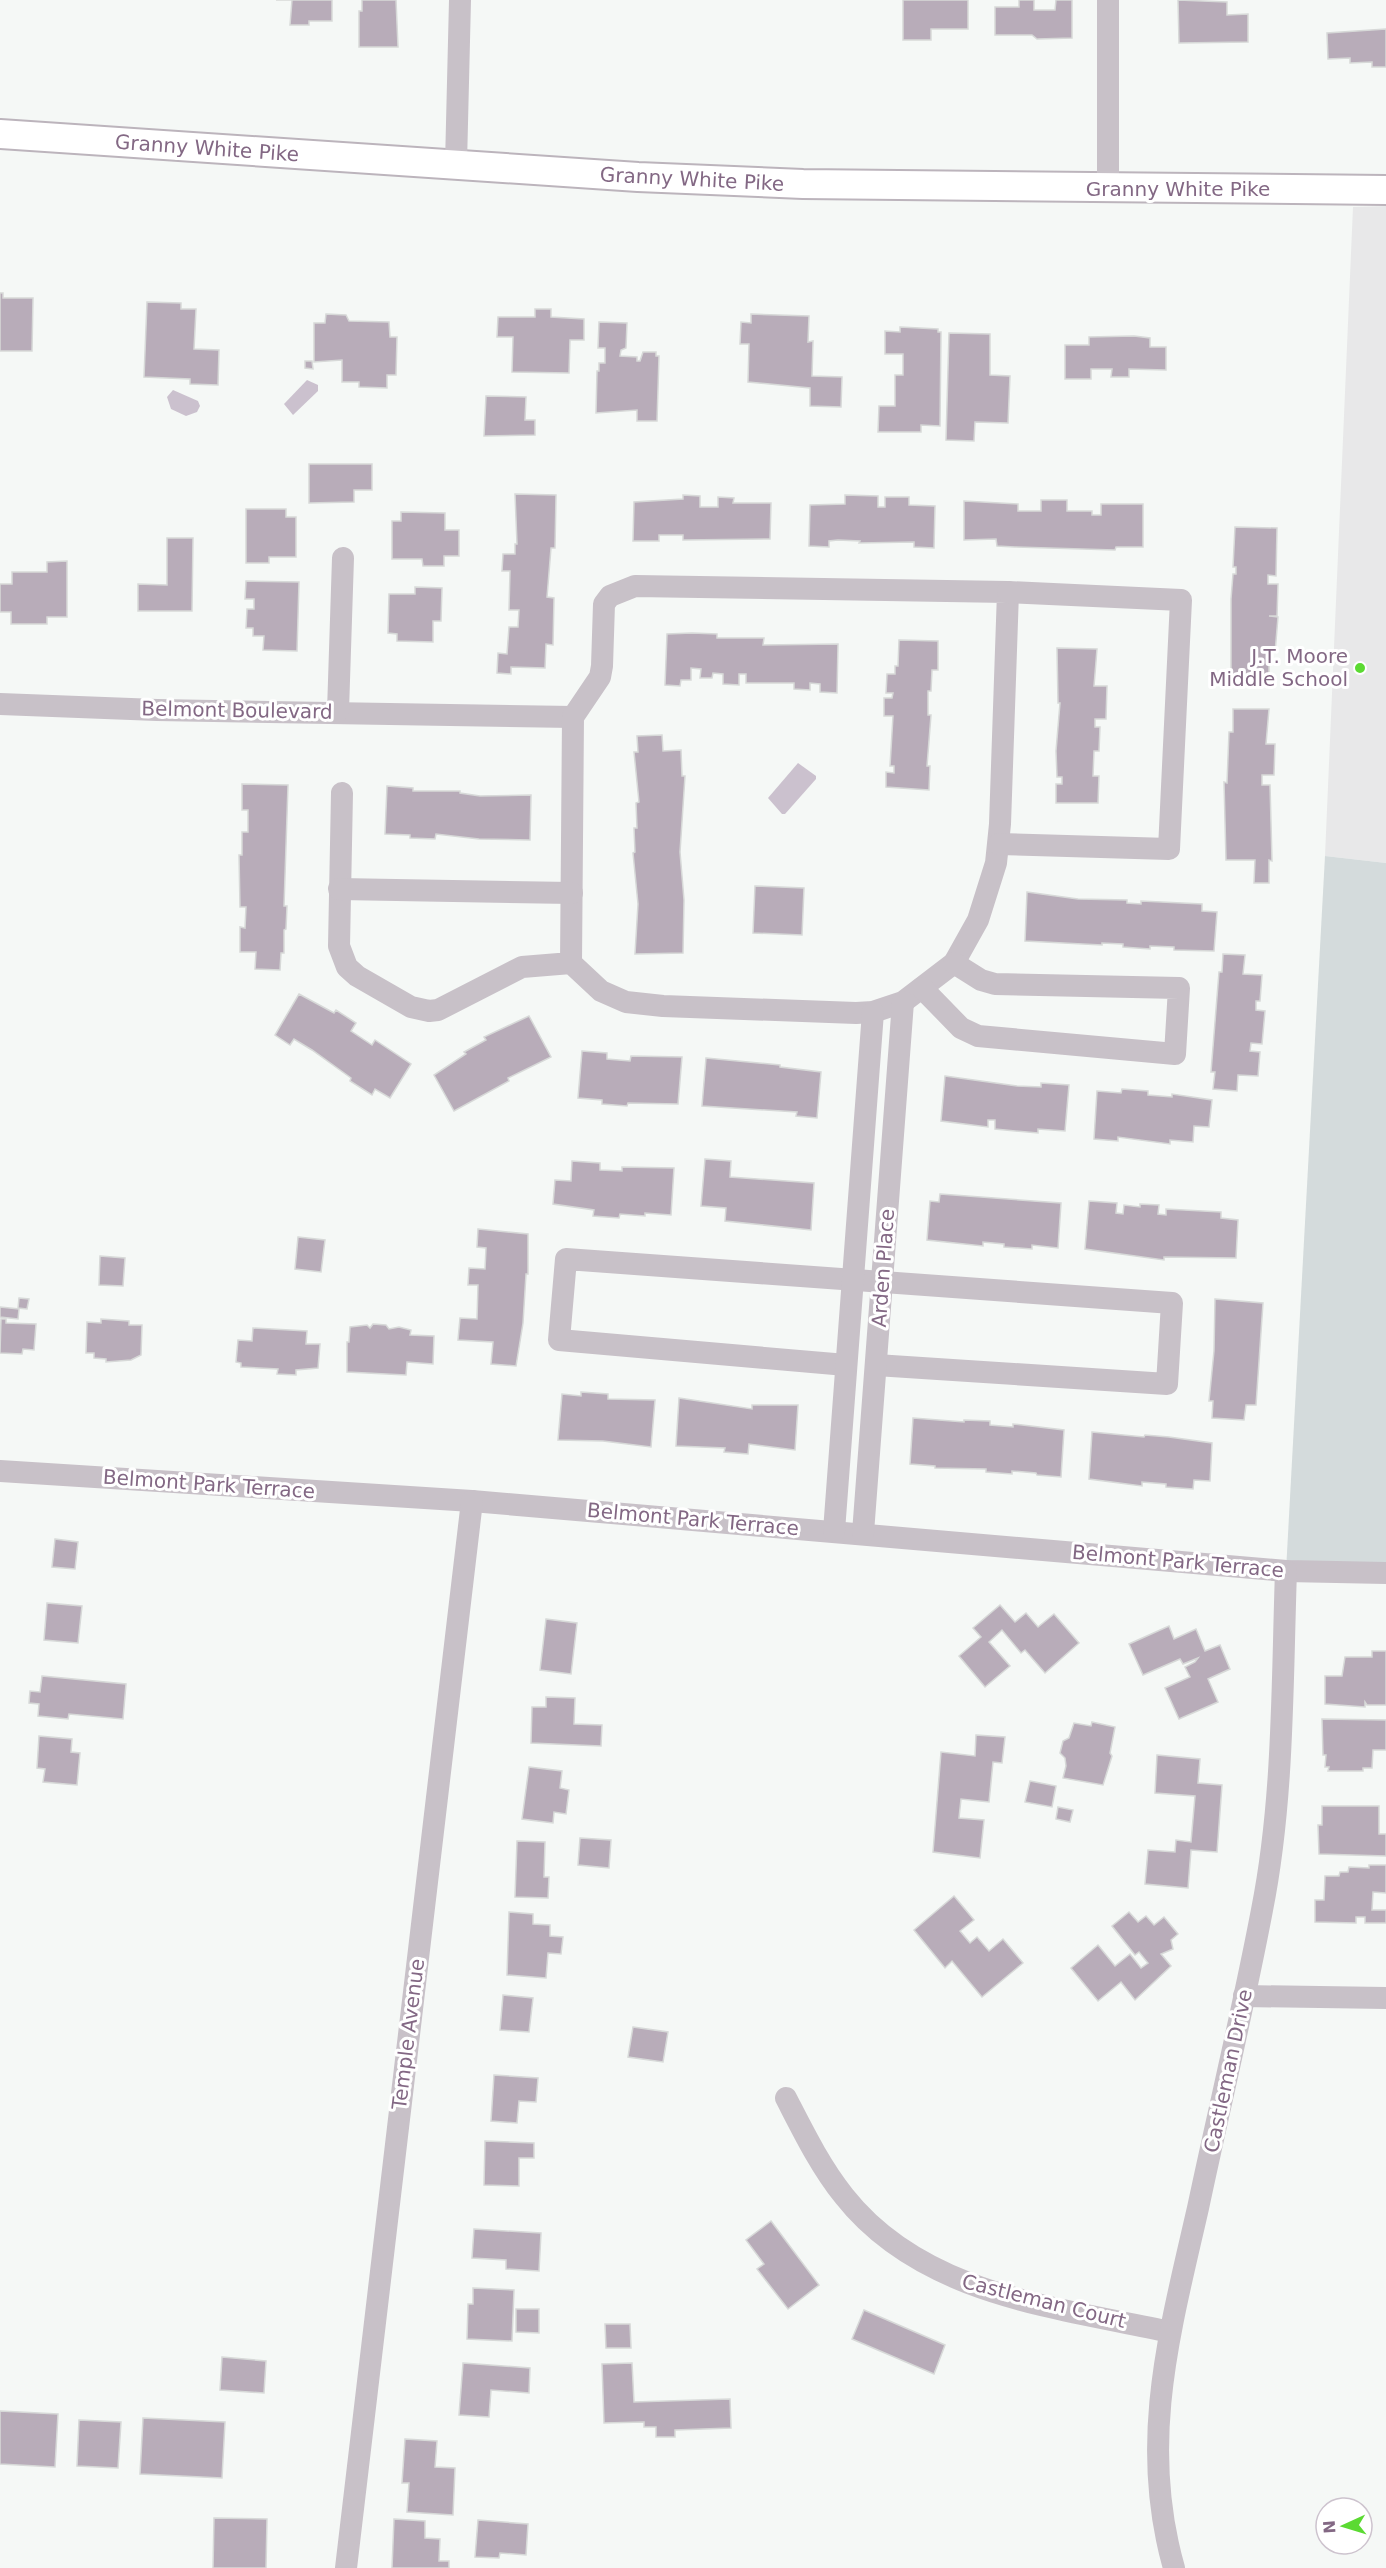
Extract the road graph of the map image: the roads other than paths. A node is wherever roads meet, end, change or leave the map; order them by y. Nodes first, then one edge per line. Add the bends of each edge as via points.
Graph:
1 (459, 0) edge
2 (1108, 0) edge
3 (0, 134) edge
4 (456, 164) junction
5 (1108, 189) junction
6 (1386, 190) edge
7 (343, 558) dead end
8 (1008, 592) junction
9 (0, 704) edge
10 (338, 711) junction
11 (573, 717) junction
12 (342, 793) dead end
13 (999, 844) junction
14 (339, 889) junction
15 (572, 893) junction
16 (571, 963) junction
17 (954, 963) junction
18 (922, 988) junction
19 (903, 1002) junction
20 (873, 1012) junction
21 (852, 1281) junction
22 (882, 1283) junction
23 (846, 1365) junction
24 (876, 1365) junction
25 (0, 1471) edge
26 (472, 1501) junction
27 (834, 1531) junction
28 (863, 1533) junction
29 (1286, 1571) junction
30 (1386, 1573) edge
31 (1244, 1996) junction
32 (1386, 1998) edge
33 (786, 2098) dead end
34 (1170, 2332) junction
35 (346, 2568) edge
36 (1174, 2568) edge

1 - 4 street
2 - 5 street
3 - 4 main road, Granny White Pike
4 - 5 main road, Granny White Pike via 803,184
5 - 6 main road, Granny White Pike
7 - 10 street
8 - 11 street via 635,586 621,590 604,604 603,666 592,691
8 - 13 street
8 - 13 street via 1180,600 1180,612 1169,849
9 - 10 street, Belmont Boulevard
10 - 11 street, Belmont Boulevard
11 - 15 street
12 - 14 street
13 - 17 street via 986,901
14 - 15 street
14 - 16 street via 339,946 347,967 421,1010 438,1010 522,967
15 - 16 street
16 - 20 street via 601,991 626,1002
17 - 18 street
17 - 18 street via 995,984 1179,988 1175,1054 978,1036 961,1028
18 - 19 street
19 - 20 street
19 - 22 street, Arden Place
20 - 21 street, Arden Place
21 - 22 street
21 - 23 street, Arden Place
21 - 23 street via 566,1259 559,1340
22 - 24 street, Arden Place
22 - 24 street via 1172,1303 1167,1384
23 - 27 street, Arden Place
24 - 28 street, Arden Place
25 - 26 street, Belmont Park Terrace
26 - 27 street, Belmont Park Terrace
26 - 35 street, Temple Avenue
27 - 28 street, Belmont Park Terrace
28 - 29 street, Belmont Park Terrace
29 - 30 street, Belmont Park Terrace
29 - 31 street, Castleman Drive via 1276,1807 1263,1908
31 - 32 street
31 - 34 street, Castleman Drive
33 - 34 street, Castleman Court via 817,2158 845,2197 871,2224 931,2268 1001,2294
34 - 36 street, Castleman Drive via 1156,2446 1163,2524

